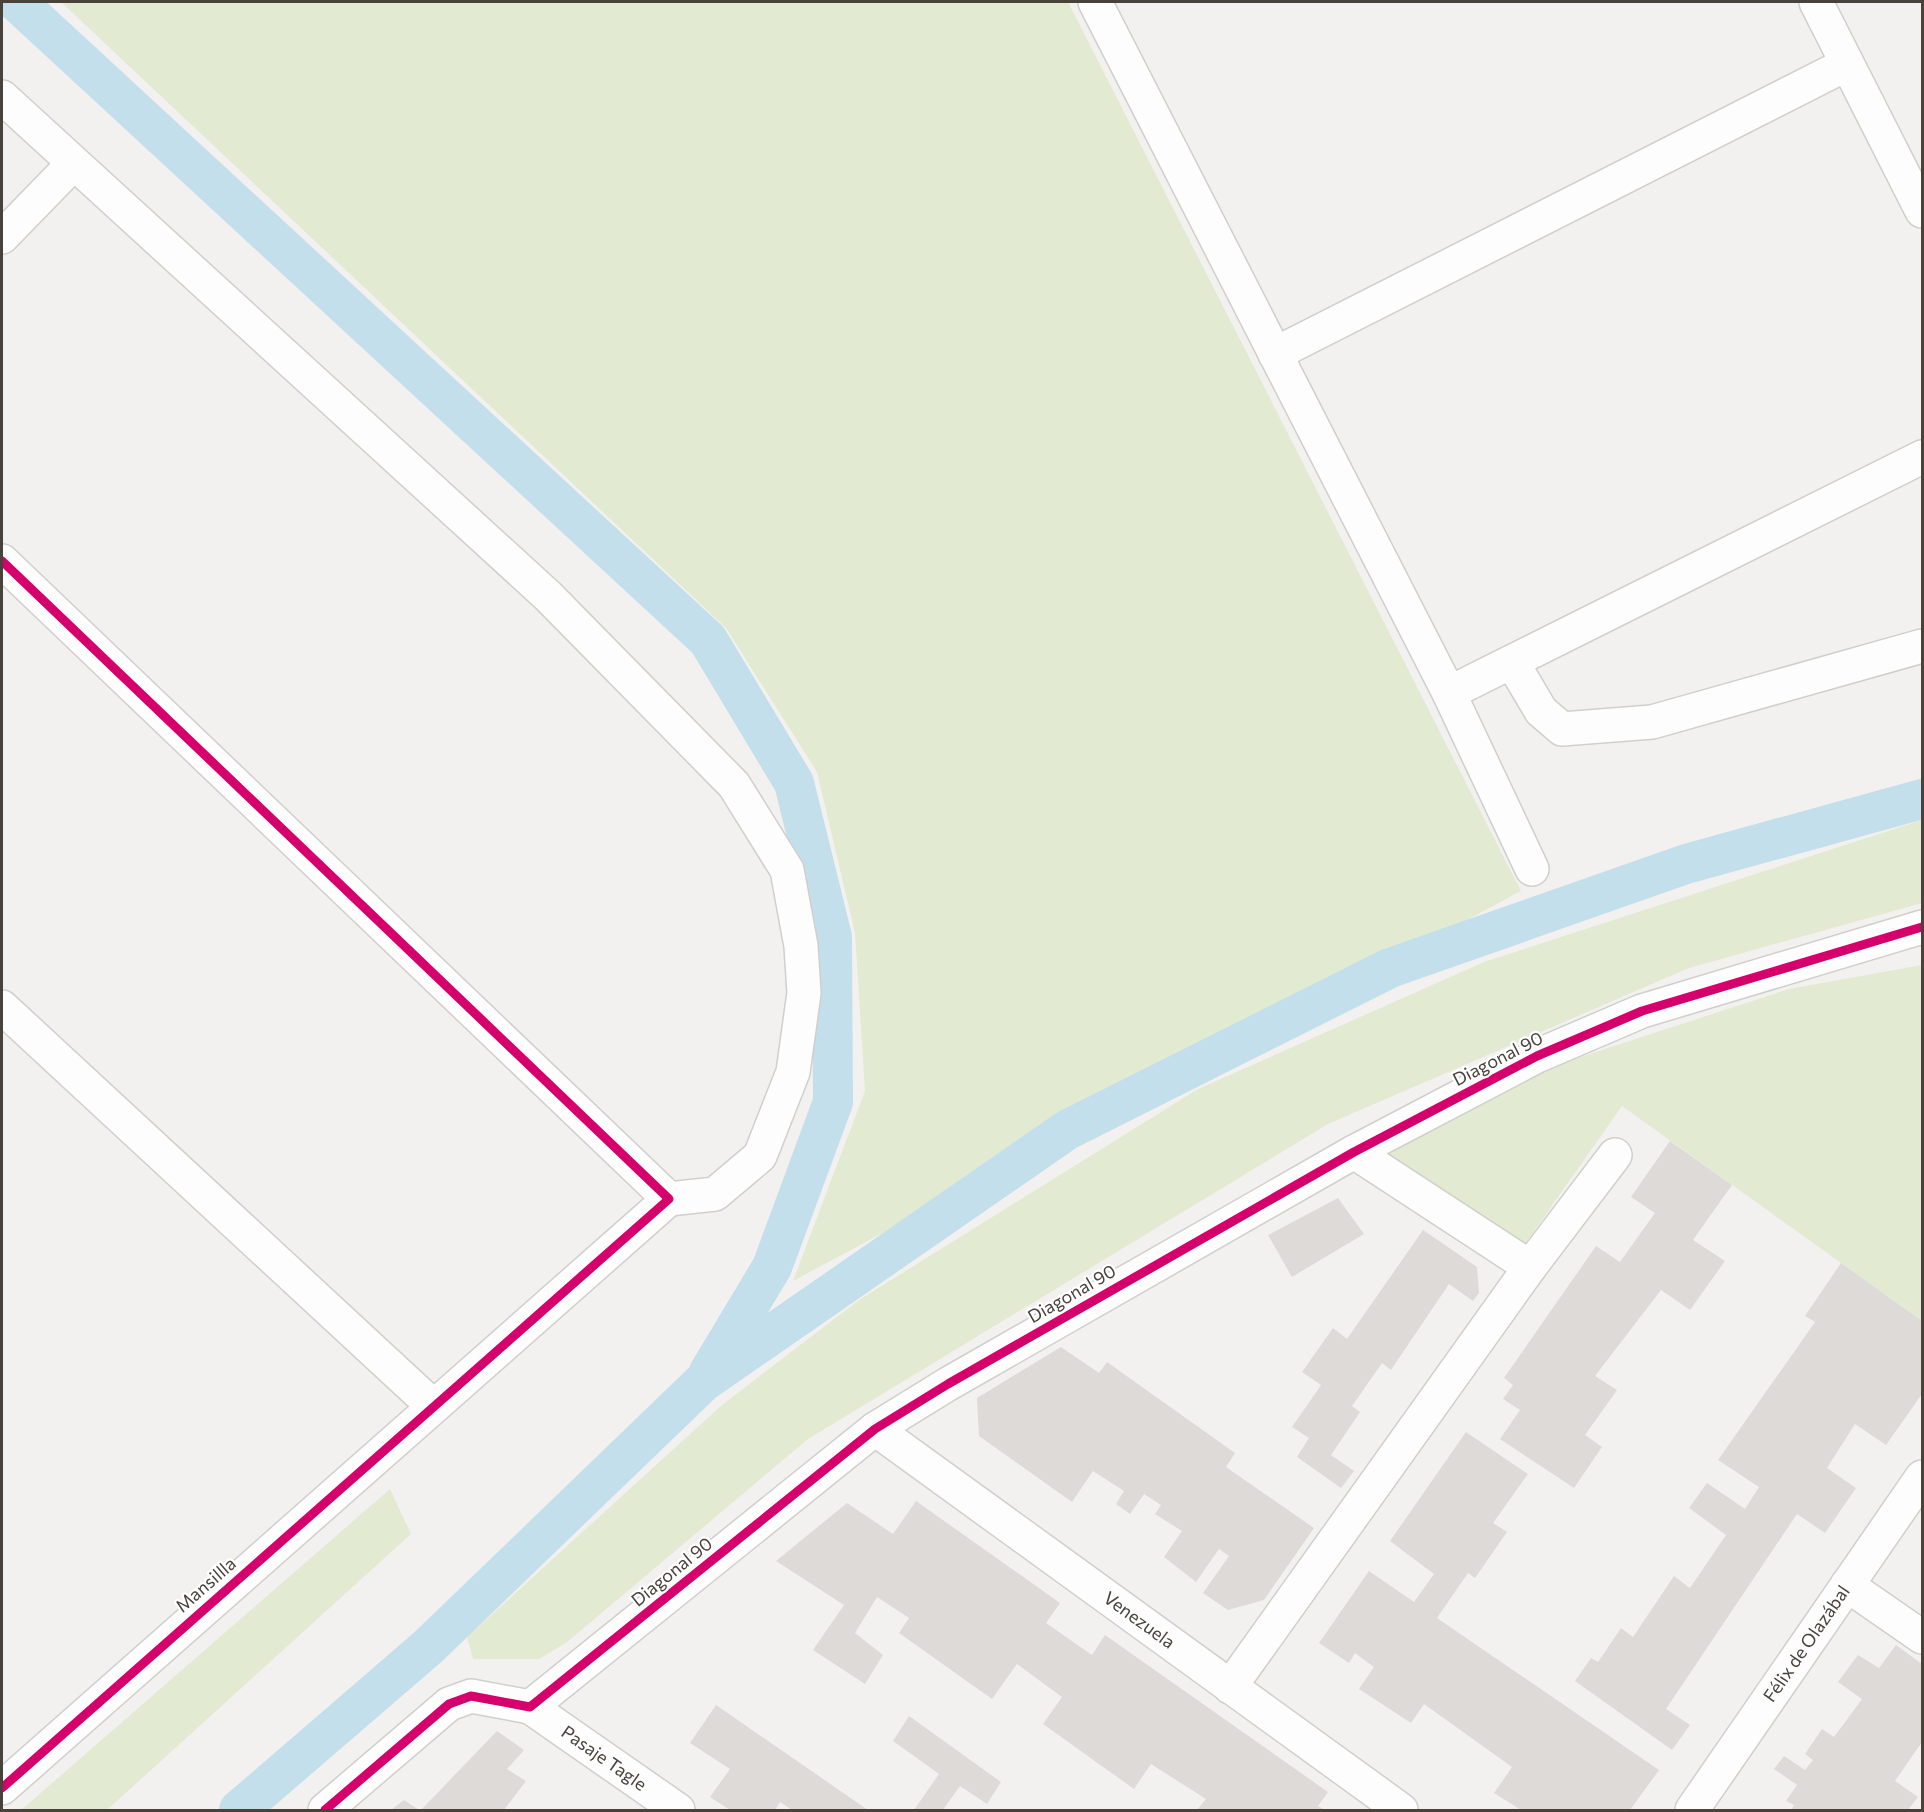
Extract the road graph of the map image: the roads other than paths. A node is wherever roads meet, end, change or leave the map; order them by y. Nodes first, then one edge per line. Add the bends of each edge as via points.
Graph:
1 (1816, 2) edge
2 (1105, 5) edge
3 (1847, 64) junction
4 (2, 97) edge
5 (73, 164) junction
6 (1923, 211) edge
7 (2, 237) edge
8 (1275, 354) junction
9 (1923, 457) edge
10 (2, 561) edge
11 (1923, 646) edge
12 (1512, 662) junction
13 (1449, 693) junction
14 (1532, 869) dead end
15 (1923, 927) edge
16 (2, 1007) edge
17 (1354, 1152) junction
18 (1615, 1155) dead end
19 (669, 1199) junction
20 (1530, 1267) junction
21 (433, 1406) junction
22 (875, 1429) junction
23 (1923, 1476) edge
24 (1847, 1585) junction
25 (1923, 1637) edge
26 (1230, 1687) junction
27 (530, 1707) junction
28 (7, 1774) edge
29 (325, 1810) edge
30 (678, 1810) edge
31 (1401, 1810) edge
32 (1692, 1810) edge

1 - 3 street
2 - 8 street
3 - 6 street
3 - 8 street
4 - 5 street
5 - 7 street
5 - 19 street via 548,596 734,785 787,870 801,946 804,993 793,1072 760,1156 715,1194
8 - 13 street
9 - 12 street
10 - 19 street
11 - 12 street via 1652,722 1562,729 1541,711
12 - 13 street
13 - 14 street
15 - 17 street, Diagonal 90 via 1642,1011 1537,1056
16 - 21 street
17 - 20 street
17 - 22 street, Diagonal 90
18 - 20 street
19 - 21 street, Mansillla
20 - 26 street
21 - 28 street, Mansillla
22 - 26 street, Venezuela
22 - 27 street, Diagonal 90
23 - 24 street, Félix de Olazábal
24 - 25 street
24 - 32 street, Félix de Olazábal
26 - 31 street, Venezuela
27 - 29 street via 471,1696 449,1704
27 - 30 street, Pasaje Tagle

